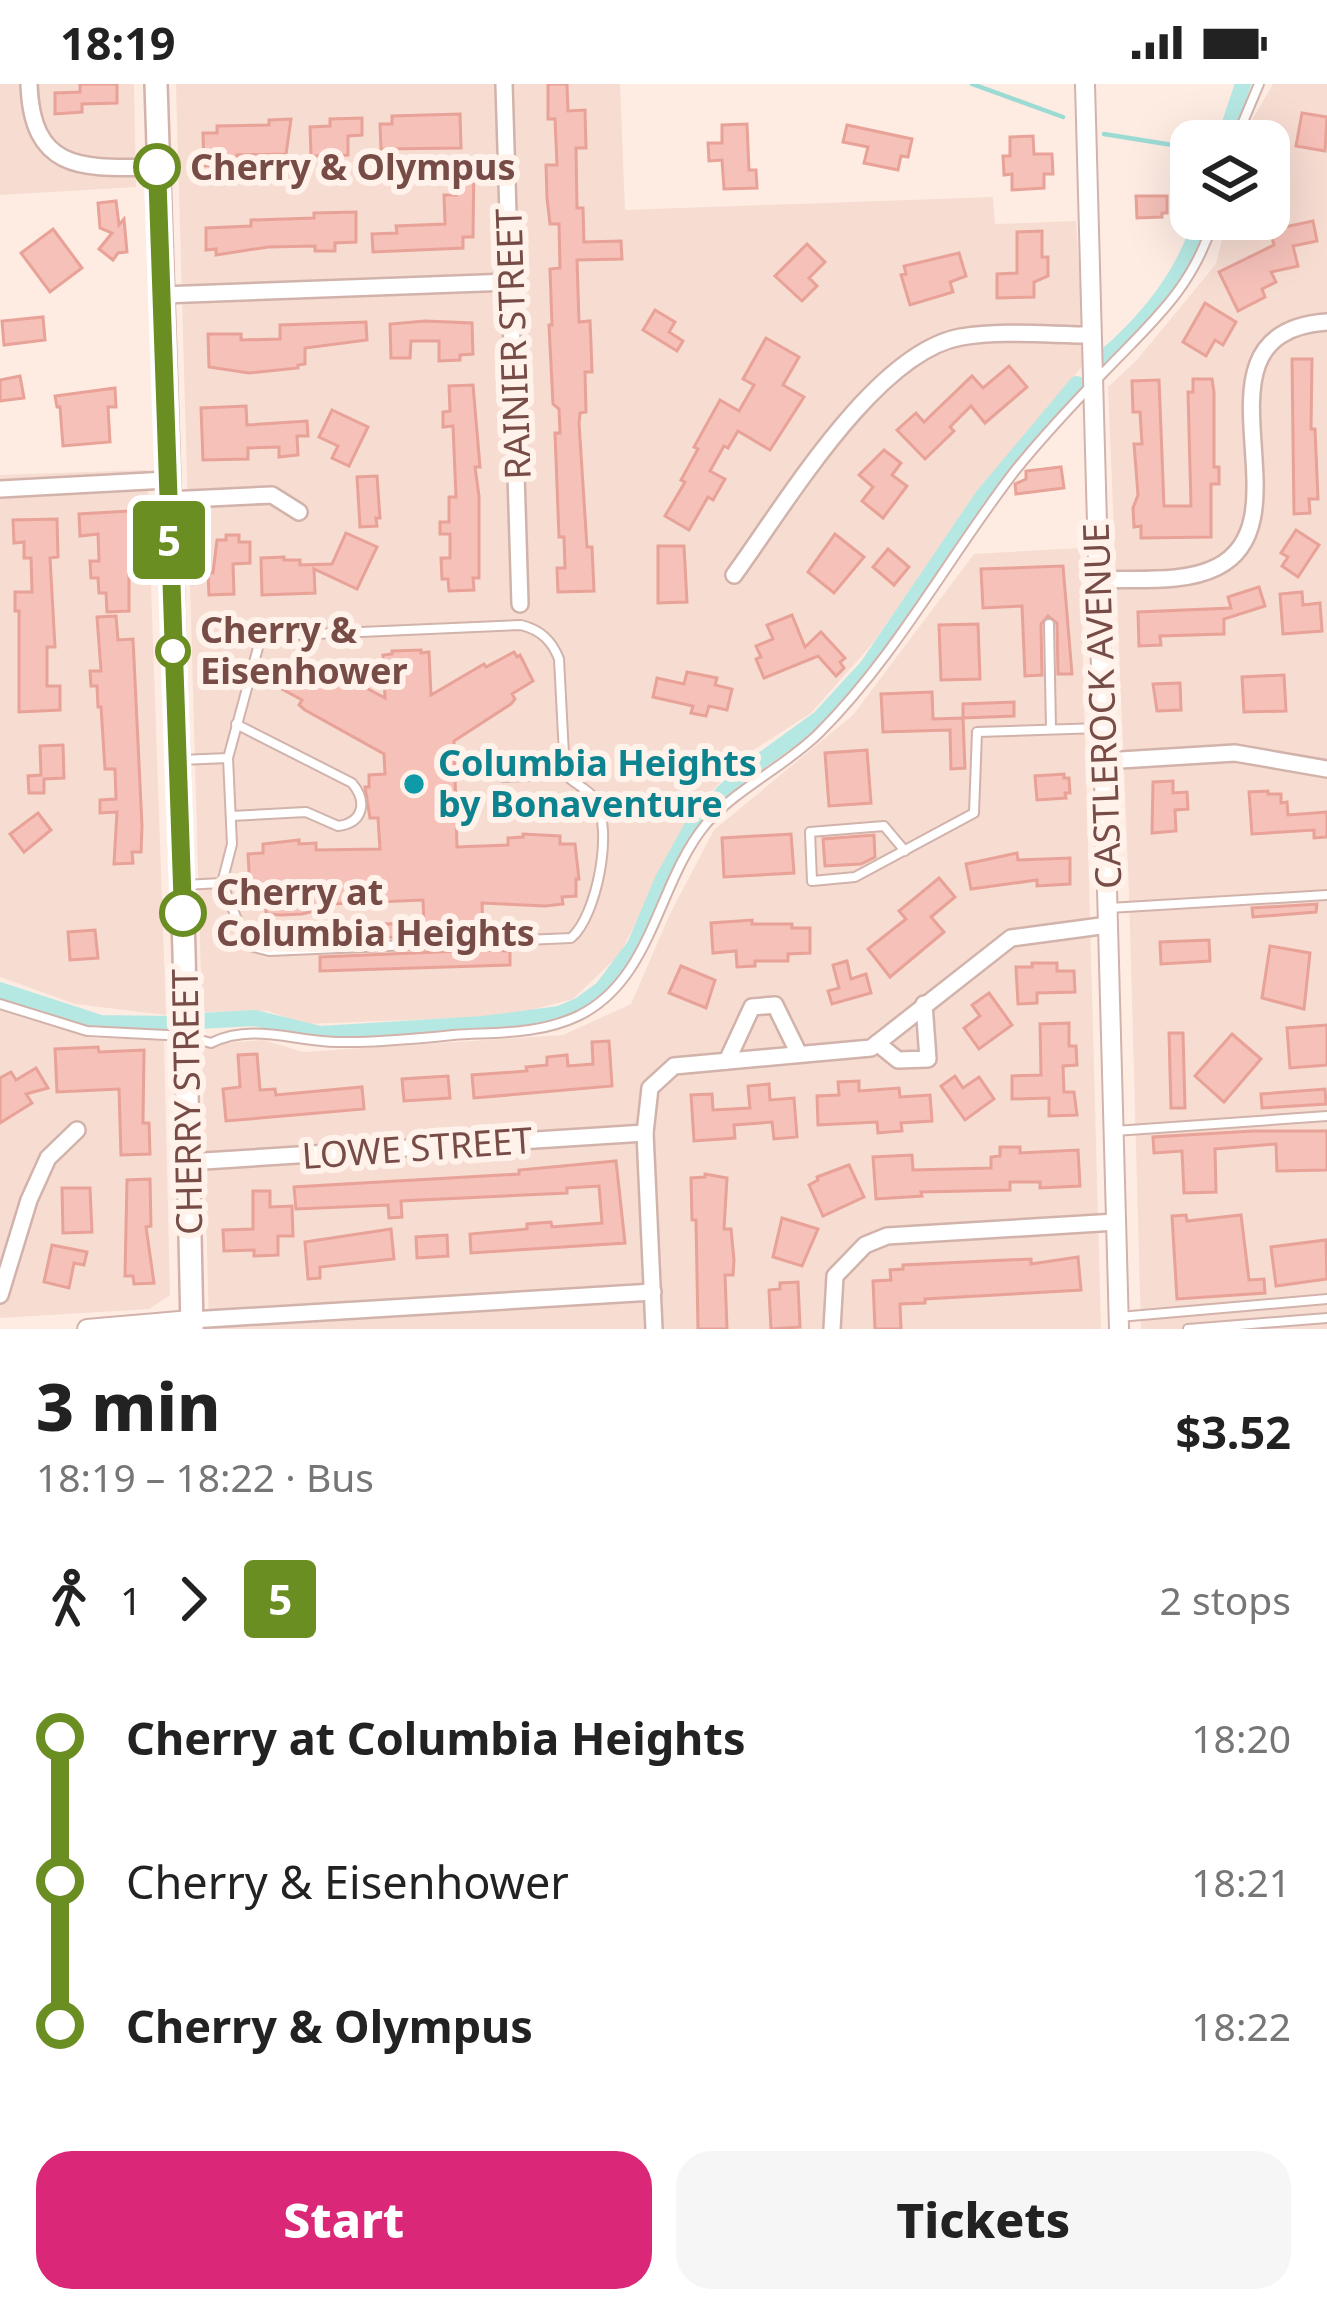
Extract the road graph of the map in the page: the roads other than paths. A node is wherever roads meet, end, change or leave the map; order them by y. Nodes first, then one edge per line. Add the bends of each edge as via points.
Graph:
1 (29, 84) edge
2 (156, 84) edge
3 (170, 84) edge
4 (504, 84) edge
5 (1085, 84) edge
6 (1259, 84) edge
7 (1244, 120) edge
8 (157, 167) junction
9 (1204, 240) edge
10 (511, 282) junction
11 (162, 295) junction
12 (1327, 322) edge
13 (1092, 334) junction
14 (1093, 384) junction
15 (0, 489) edge
16 (167, 490) junction
17 (298, 512) dead end
18 (734, 575) dead end
19 (1099, 580) junction
20 (520, 604) dead end
21 (1048, 624) dead end
22 (236, 724) junction
23 (1103, 728) junction
24 (1051, 729) junction
25 (228, 758) junction
26 (177, 760) junction
27 (1104, 761) junction
28 (1327, 769) edge
29 (565, 774) junction
30 (504, 777) dead end
31 (231, 816) junction
32 (905, 850) junction
33 (222, 884) junction
34 (182, 885) junction
35 (1327, 895) edge
36 (1108, 916) junction
37 (0, 1004) edge
38 (924, 1004) junction
39 (186, 1036) junction
40 (877, 1043) junction
41 (800, 1054) junction
42 (728, 1060) junction
43 (1327, 1116) edge
44 (77, 1130) dead end
45 (1114, 1131) junction
46 (645, 1133) junction
47 (188, 1162) junction
48 (1116, 1222) junction
49 (653, 1292) junction
50 (0, 1295) edge
51 (1327, 1299) edge
52 (1327, 1318) edge
53 (1119, 1323) edge
54 (191, 1324) edge
55 (87, 1329) edge
56 (654, 1329) edge
57 (832, 1329) edge
58 (1188, 1329) edge

1 - 8 street via 38,134 67,161
2 - 3 street
2 - 8 main road, CHERRY STREET
4 - 10 street, RAINIER STREET
5 - 13 street, CASTLEROCK AVENUE
6 - 7 lane
8 - 11 main road, CHERRY STREET
9 - 14 lane via 1180,292
10 - 11 street
10 - 20 street, RAINIER STREET
11 - 16 main road, CHERRY STREET
12 - 19 street via 1285,333 1259,361 1251,388 1252,521 1244,543 1200,573
13 - 14 street, CASTLEROCK AVENUE
13 - 18 street via 961,337 907,359 866,397
14 - 19 street, CASTLEROCK AVENUE
14 - 39 lane via 1014,473 836,715 704,826 637,960 589,1010 514,1032 340,1042 248,1032 211,1042
15 - 16 street
16 - 17 street via 272,495
16 - 26 main road, CHERRY STREET
19 - 23 street, CASTLEROCK AVENUE
21 - 24 lane
22 - 25 lane
22 - 29 lane via 259,644 269,636 521,626 542,634 559,659
22 - 31 lane via 352,783 362,799 354,822 338,826 306,812
23 - 24 lane
23 - 27 street, CASTLEROCK AVENUE
24 - 32 lane via 977,732 974,813
25 - 26 lane
25 - 31 lane
26 - 34 main road, CHERRY STREET
27 - 28 street via 1235,753
27 - 36 street, CASTLEROCK AVENUE
29 - 30 lane
29 - 33 lane via 599,808 602,882 578,932 563,942 259,950 245,939
31 - 33 lane
32 - 32 lane via 855,877 812,881 810,832 884,826
33 - 34 lane
34 - 39 main road, CHERRY STREET
35 - 36 lane
36 - 38 street via 1011,938
36 - 45 street, CASTLEROCK AVENUE
37 - 39 lane via 87,1031
38 - 40 street
38 - 40 street via 928,1059 898,1060
39 - 47 main road, CHERRY STREET
40 - 41 street
41 - 42 street
41 - 42 street via 775,1005 752,1006
42 - 46 street via 674,1066 650,1088
43 - 45 lane
44 - 50 street via 48,1158
45 - 48 street, CASTLEROCK AVENUE
46 - 47 street, LOWE STREET
46 - 49 street
47 - 54 main road, CHERRY STREET
48 - 53 street, CASTLEROCK AVENUE
48 - 57 street via 887,1236 865,1245 835,1276
49 - 54 street
49 - 56 street
51 - 53 lane
52 - 58 lane
54 - 55 street

